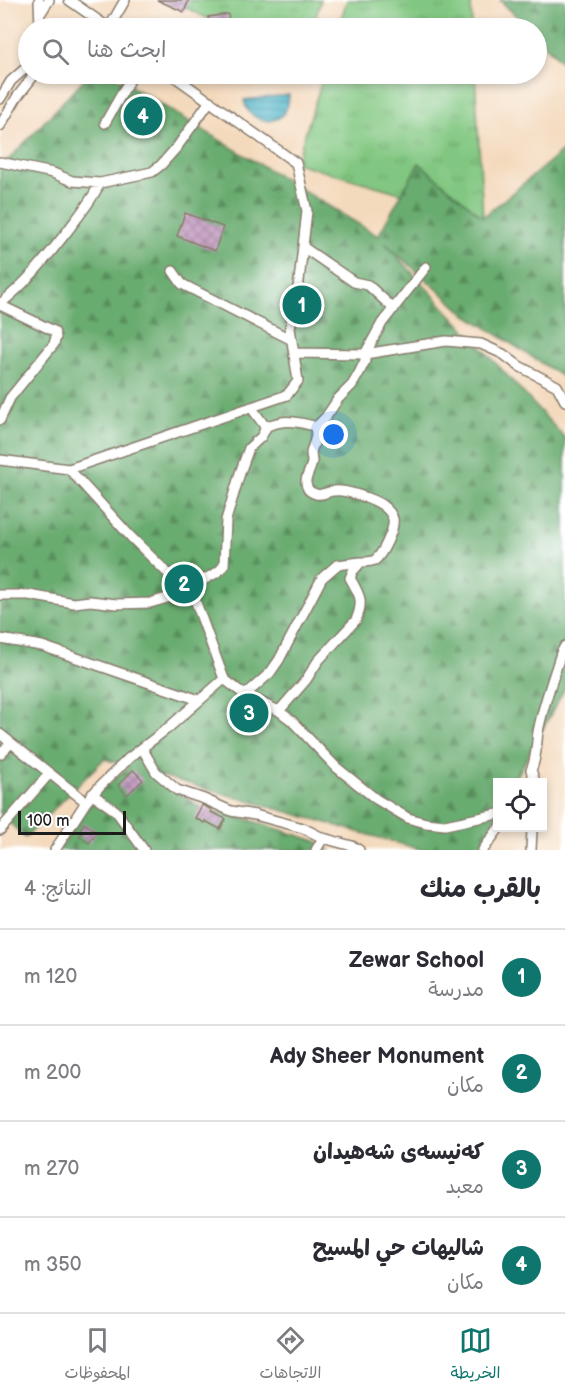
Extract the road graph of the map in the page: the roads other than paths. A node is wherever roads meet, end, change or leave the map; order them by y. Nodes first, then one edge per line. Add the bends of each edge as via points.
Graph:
1 (39, 0) edge
2 (49, 0) edge
3 (69, 0) edge
4 (125, 0) edge
5 (40, 14) junction
6 (40, 18) edge
7 (95, 18) edge
8 (115, 18) edge
9 (18, 75) edge
10 (27, 84) edge
11 (127, 84) edge
12 (185, 84) edge
13 (0, 99) edge
14 (210, 101) junction
15 (105, 123) dead end
16 (0, 126) edge
17 (0, 162) edge
18 (100, 183) junction
19 (303, 247) junction
20 (426, 267) dead end
21 (173, 271) dead end
22 (0, 304) edge
23 (394, 309) junction
24 (292, 340) junction
25 (294, 352) junction
26 (364, 354) junction
27 (565, 401) edge
28 (250, 407) junction
29 (0, 420) edge
30 (265, 427) junction
31 (315, 428) junction
32 (0, 460) edge
33 (69, 469) junction
34 (361, 562) junction
35 (185, 591) junction
36 (0, 595) edge
37 (0, 639) edge
38 (565, 646) edge
39 (224, 679) junction
40 (245, 695) junction
41 (199, 700) junction
42 (279, 711) junction
43 (0, 734) edge
44 (11, 743) junction
45 (142, 748) junction
46 (0, 754) edge
47 (49, 774) junction
48 (533, 778) edge
49 (89, 798) junction
50 (493, 815) edge
51 (0, 830) edge
52 (496, 832) edge
53 (531, 832) edge
54 (323, 838) junction
55 (55, 850) edge
56 (144, 850) edge
57 (316, 850) edge
58 (359, 850) edge
59 (483, 850) edge
60 (531, 850) edge

1 - 5 street
2 - 5 street
3 - 7 street
4 - 8 street
5 - 6 street
9 - 13 street
10 - 16 street
11 - 15 street
12 - 14 street
14 - 18 street via 177,147 152,172
14 - 19 street via 296,163 307,210
17 - 18 street via 72,181
18 - 22 street via 94,198 41,265
19 - 23 street via 354,282 368,285
19 - 24 street via 290,328
20 - 23 street
21 - 24 street via 182,284
22 - 29 street via 54,331 56,338 10,398
23 - 26 street
24 - 25 street
25 - 26 street
25 - 28 street via 298,381 287,395
26 - 27 street via 446,341 482,344 557,386
26 - 31 street via 365,361 355,380
28 - 30 street
28 - 33 street
30 - 31 street via 292,422
30 - 35 street via 264,434 249,448 226,520 224,565
31 - 34 street via 309,490 316,494 342,491 373,499 393,517 385,548 376,559
32 - 33 street
33 - 35 street
34 - 40 street via 338,565 322,578 279,660
34 - 42 street via 350,578 361,596 356,620
35 - 36 street via 160,601 128,604 74,603 29,594
35 - 39 street via 195,600
37 - 41 street via 42,646
38 - 48 street via 538,734 531,770
39 - 40 street
39 - 41 street
40 - 42 street
41 - 45 street
42 - 50 street via 336,767 408,818 445,825
43 - 44 street
44 - 46 street
44 - 47 street
45 - 49 street
45 - 54 street via 156,772 177,790 231,811 303,828
47 - 49 street
47 - 51 street
49 - 55 street
49 - 56 street via 116,811
52 - 59 street
53 - 60 street
54 - 57 street
54 - 58 street

